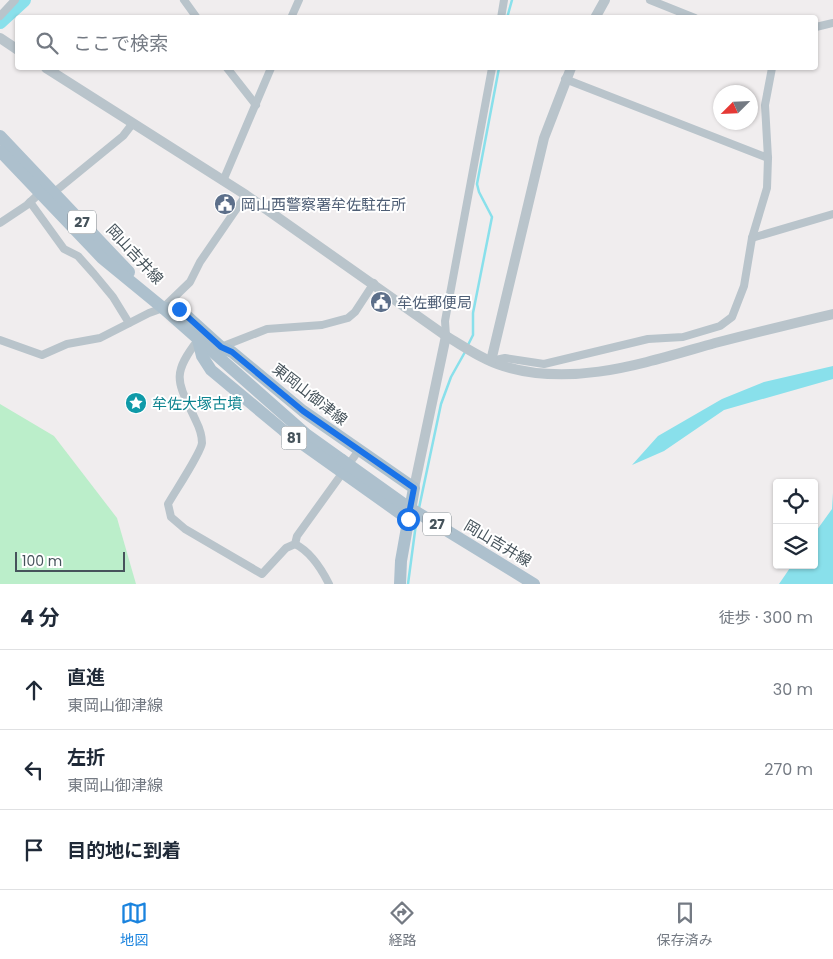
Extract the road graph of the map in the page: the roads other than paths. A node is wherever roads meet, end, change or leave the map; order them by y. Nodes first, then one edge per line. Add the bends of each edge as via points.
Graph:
1 (15, 0) edge
2 (184, 0) edge
3 (299, 0) edge
4 (504, 0) edge
5 (604, 0) edge
6 (650, 0) edge
7 (195, 15) edge
8 (293, 15) edge
9 (502, 15) edge
10 (596, 15) edge
11 (688, 15) edge
12 (0, 16) edge
13 (833, 24) edge
14 (818, 27) edge
15 (0, 38) edge
16 (15, 48) edge
17 (49, 70) edge
18 (229, 70) edge
19 (270, 70) edge
20 (492, 70) edge
21 (570, 70) edge
22 (772, 70) edge
23 (565, 79) junction
24 (256, 105) junction
25 (133, 123) junction
26 (0, 136) edge
27 (0, 151) edge
28 (768, 158) junction
29 (224, 181) junction
30 (43, 194) junction
31 (246, 195) junction
32 (833, 214) edge
33 (0, 223) edge
34 (752, 238) junction
35 (374, 283) junction
36 (163, 308) junction
37 (833, 314) edge
38 (129, 323) junction
39 (451, 338) junction
40 (0, 340) edge
41 (198, 340) junction
42 (218, 351) junction
43 (491, 361) junction
44 (359, 450) junction
45 (343, 474) junction
46 (414, 488) junction
47 (408, 519) junction
48 (295, 544) junction
49 (328, 584) edge
50 (400, 584) edge
51 (534, 584) edge

1 - 12 street
2 - 7 street
3 - 8 street
4 - 9 street
5 - 10 street
6 - 11 street
13 - 14 street
15 - 16 street
17 - 25 street
18 - 24 street
19 - 24 street
20 - 39 street via 445,321
21 - 23 street
22 - 28 street via 765,106
23 - 28 street
23 - 43 street via 544,138
24 - 29 street
25 - 29 street
25 - 30 street via 123,136
26 - 30 main road, 岡山吉井線 / 27
27 - 30 main road, 岡山吉井線 / 27
28 - 34 street via 767,188
29 - 31 street
30 - 33 street
30 - 36 main road, 岡山吉井線 / 27 via 102,258
30 - 38 street via 64,249 78,256 94,274 114,297
31 - 35 street
31 - 36 street via 190,282
32 - 34 street
34 - 43 street via 744,286 732,317 720,326 683,337 648,339 544,364 505,358
35 - 39 street
35 - 42 street via 348,318 322,325 267,329
36 - 38 street
36 - 41 main road, 岡山吉井線 / 27
36 - 42 main road, 東岡山御津線 / 81 via 179,309
37 - 43 street via 622,369 574,375 544,373
38 - 40 street via 100,338 68,344 42,355
39 - 43 street
39 - 46 street
41 - 42 main road, 岡山吉井線 / 27
41 - 45 main road, 81 via 202,356 211,370 283,430
41 - 48 street via 183,361 180,373 181,387 199,428 202,444 168,504 172,517 185,529 262,574 286,548
42 - 44 main road, 東岡山御津線 / 81 via 232,352 303,411
42 - 51 main road, 岡山吉井線 / 27, bridge via 307,435 405,505
44 - 45 street
44 - 46 main road, 東岡山御津線 / 81
45 - 47 main road, 81
45 - 48 street via 297,536
46 - 47 main road
47 - 50 main road
48 - 49 street via 304,548 322,570

